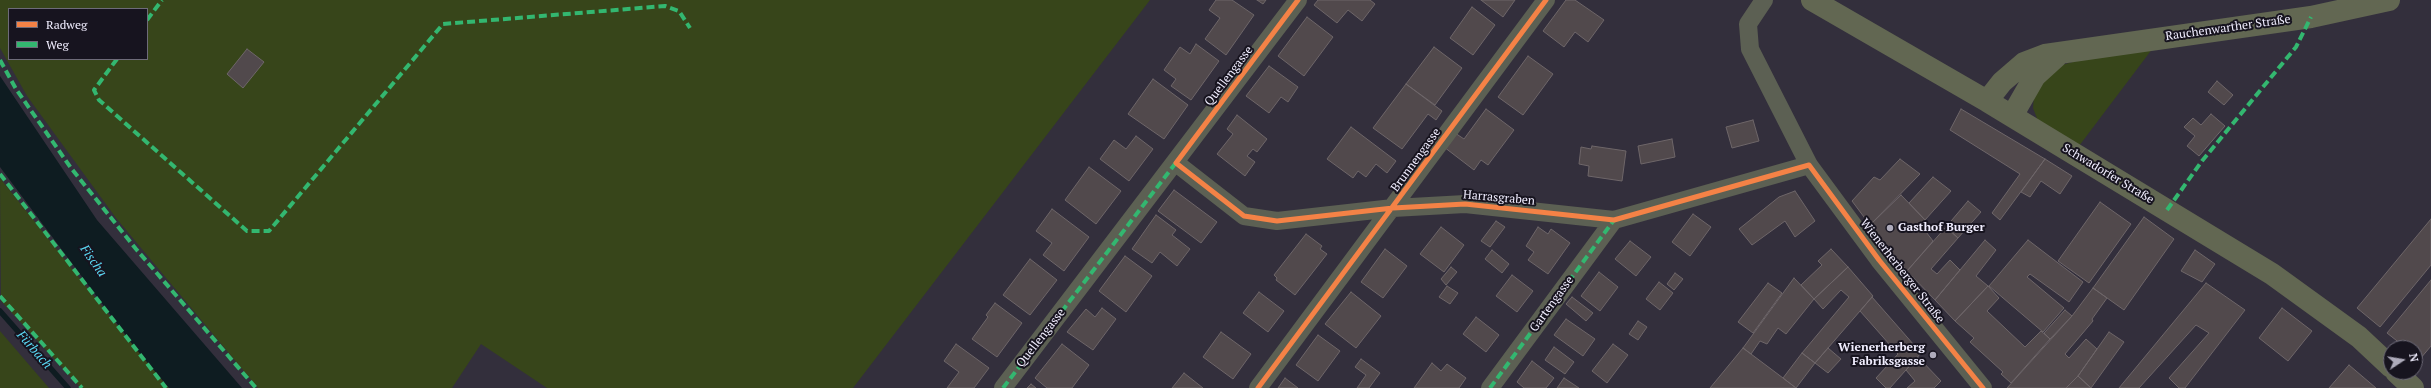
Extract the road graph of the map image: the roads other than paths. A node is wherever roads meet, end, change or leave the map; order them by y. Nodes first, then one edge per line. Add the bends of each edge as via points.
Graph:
1 (1298, 0) edge
2 (1546, 0) edge
3 (1764, 0) edge
4 (1812, 0) edge
5 (2389, 0) edge
6 (2066, 50) junction
7 (1987, 101) junction
8 (2012, 116) junction
9 (1176, 163) junction
10 (1809, 165) junction
11 (1393, 208) junction
12 (1614, 220) junction
13 (2383, 360) edge
14 (2404, 380) edge
15 (1003, 388) edge
16 (1258, 388) edge
17 (1490, 388) edge
18 (1983, 388) edge
19 (2413, 388) edge

1 - 9 street, Quellengasse
2 - 11 street, Brunnengasse
3 - 10 street, Wienerherberger Straße via 1748,24 1750,49
4 - 7 main road, Schwadorfer Straße
5 - 6 main road, Rauchenwarther Straße via 2311,16
6 - 7 main road, Rauchenwarther Straße via 2024,63 2002,82
6 - 8 main road, Rauchenwarther Straße via 2048,62 2034,76
7 - 8 main road, Schwadorfer Straße
8 - 13 main road, Schwadorfer Straße via 2272,274 2359,337
9 - 11 street, Harrasgraben via 1244,216 1277,221
9 - 15 street, Quellengasse
10 - 12 street, Harrasgraben
10 - 18 street, Wienerherberger Straße via 1879,260
11 - 12 street, Harrasgraben via 1466,204
11 - 16 street, Brunnengasse
12 - 17 street, Gartengasse
14 - 19 main road

